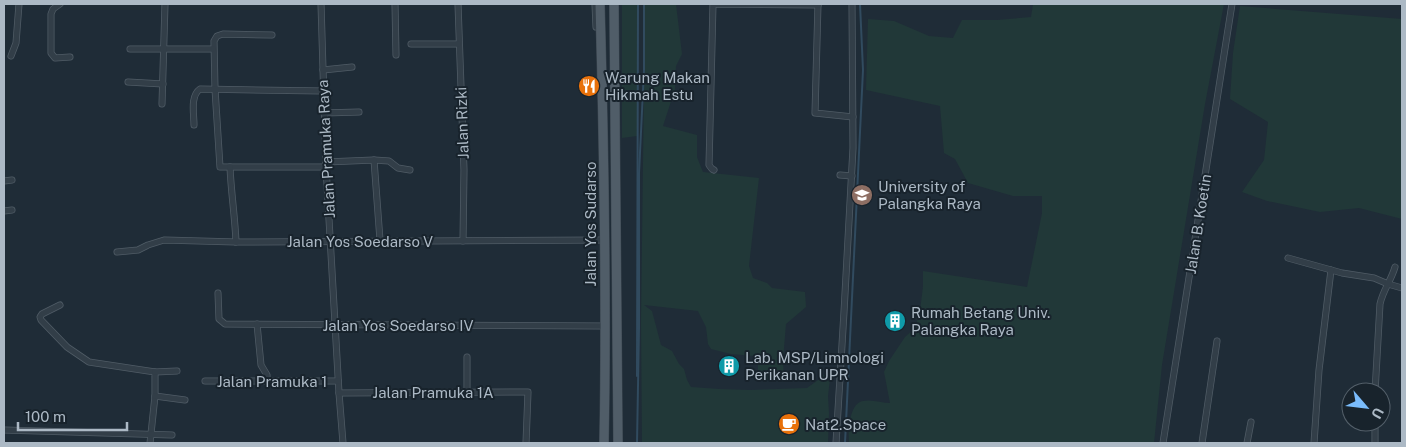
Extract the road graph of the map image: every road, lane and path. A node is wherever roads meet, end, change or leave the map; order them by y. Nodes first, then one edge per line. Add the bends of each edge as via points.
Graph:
1 (19, 4) edge
2 (60, 4) edge
3 (165, 4) edge
4 (321, 4) edge
5 (395, 4) edge
6 (458, 4) edge
7 (595, 4) edge
8 (600, 4) edge
9 (614, 4) edge
10 (818, 4) edge
11 (852, 4) edge
12 (1232, 4) edge
13 (272, 35) dead end
14 (411, 44) dead end
15 (458, 44) junction
16 (130, 49) dead end
17 (213, 49) junction
18 (163, 50) junction
19 (396, 55) dead end
20 (11, 56) dead end
21 (70, 57) dead end
22 (352, 67) dead end
23 (323, 70) junction
24 (128, 82) dead end
25 (163, 84) junction
26 (215, 89) junction
27 (323, 91) junction
28 (162, 104) dead end
29 (359, 112) dead end
30 (324, 113) junction
31 (853, 118) junction
32 (194, 125) dead end
33 (603, 145) junction
34 (616, 145) junction
35 (374, 160) junction
36 (326, 164) junction
37 (230, 167) junction
38 (410, 170) dead end
39 (714, 170) dead end
40 (604, 172) junction
41 (840, 175) dead end
42 (852, 176) junction
43 (12, 180) dead end
44 (4, 181) edge
45 (12, 210) dead end
46 (4, 211) edge
47 (380, 240) junction
48 (604, 240) junction
49 (463, 241) junction
50 (236, 242) junction
51 (330, 242) junction
52 (117, 252) dead end
53 (1288, 258) dead end
54 (1395, 267) dead end
55 (1331, 270) junction
56 (1388, 284) junction
57 (1402, 288) edge
58 (218, 293) dead end
59 (60, 306) dead end
60 (257, 324) junction
61 (335, 324) junction
62 (604, 326) junction
63 (1216, 341) dead end
64 (467, 358) dead end
65 (604, 368) junction
66 (618, 368) junction
67 (177, 371) dead end
68 (155, 372) junction
69 (205, 381) dead end
70 (268, 381) junction
71 (338, 381) junction
72 (1376, 382) edge
73 (467, 392) junction
74 (339, 393) junction
75 (155, 396) junction
76 (185, 400) dead end
77 (1251, 422) dead end
78 (4, 430) edge
79 (151, 435) junction
80 (172, 435) dead end
81 (150, 443) edge
82 (343, 443) edge
83 (526, 443) edge
84 (604, 443) edge
85 (618, 443) edge
86 (836, 443) edge
87 (1163, 443) edge
88 (1202, 443) edge
89 (1247, 443) edge
90 (1314, 443) edge

1 - 20 street via 16,44
2 - 21 street via 51,14 51,53 55,58
3 - 18 street
4 - 23 street, Jalan Pramuka Raya
5 - 19 street
6 - 15 street, Jalan Rizki
7 - 40 street
8 - 33 main road, Jalan Yos Sudarso
9 - 34 main road, Jalan Yos Sudarso
10 - 31 street via 815,112
10 - 39 street via 713,4 709,165
11 - 31 street
12 - 87 street, Jalan B. Koetin
13 - 17 street via 220,34 215,38
14 - 15 street
15 - 49 street, Jalan Rizki via 464,170
16 - 18 street
17 - 18 street
17 - 26 street
18 - 25 street
22 - 23 street
23 - 27 street, Jalan Pramuka Raya
24 - 25 street
25 - 28 street
26 - 27 street
26 - 32 street via 196,92
26 - 37 street via 220,167
27 - 30 street, Jalan Pramuka Raya
29 - 30 street
30 - 36 street, Jalan Pramuka Raya
31 - 42 street
33 - 34 main road
33 - 40 main road, Jalan Yos Sudarso
34 - 66 main road, Jalan Yos Sudarso
35 - 36 street
35 - 38 street via 387,161
35 - 47 street
36 - 37 street
36 - 51 street, Jalan Pramuka Raya
37 - 50 street
40 - 48 main road, Jalan Yos Sudarso
41 - 42 street
42 - 86 street
43 - 44 street
45 - 46 street
47 - 49 street, Jalan Yos Soedarso V
47 - 51 street, Jalan Yos Soedarso V
48 - 49 street, Jalan Yos Soedarso V
48 - 62 main road, Jalan Yos Sudarso
50 - 51 street, Jalan Yos Soedarso V
50 - 52 street, Jalan Yos Soedarso V via 164,240 138,250
51 - 61 street, Jalan Pramuka Raya
53 - 55 street
54 - 56 street
55 - 56 street
55 - 90 street
56 - 57 street
56 - 72 street via 1380,304
58 - 60 street, Jalan Yos Soedarso IV via 222,323
59 - 68 street via 40,318 76,354 95,364
60 - 61 street, Jalan Yos Soedarso IV
60 - 70 street via 261,365
61 - 62 street, Jalan Yos Soedarso IV
61 - 71 street, Jalan Pramuka Raya
62 - 65 main road, Jalan Yos Sudarso
63 - 88 street
64 - 73 street
65 - 66 main road
65 - 84 main road, Jalan Yos Sudarso
66 - 85 main road, Jalan Yos Sudarso
67 - 68 street
68 - 75 street
69 - 70 street, Jalan Pramuka 1
70 - 71 street, Jalan Pramuka 1
71 - 74 street, Jalan Pramuka Raya
73 - 74 street, Jalan Pramuka 1A
73 - 83 street, Jalan Pramuka 1A via 528,392
74 - 82 street, Jalan Pramuka Raya
75 - 76 street
75 - 79 street
77 - 89 street
78 - 79 street
79 - 80 street
79 - 81 street

